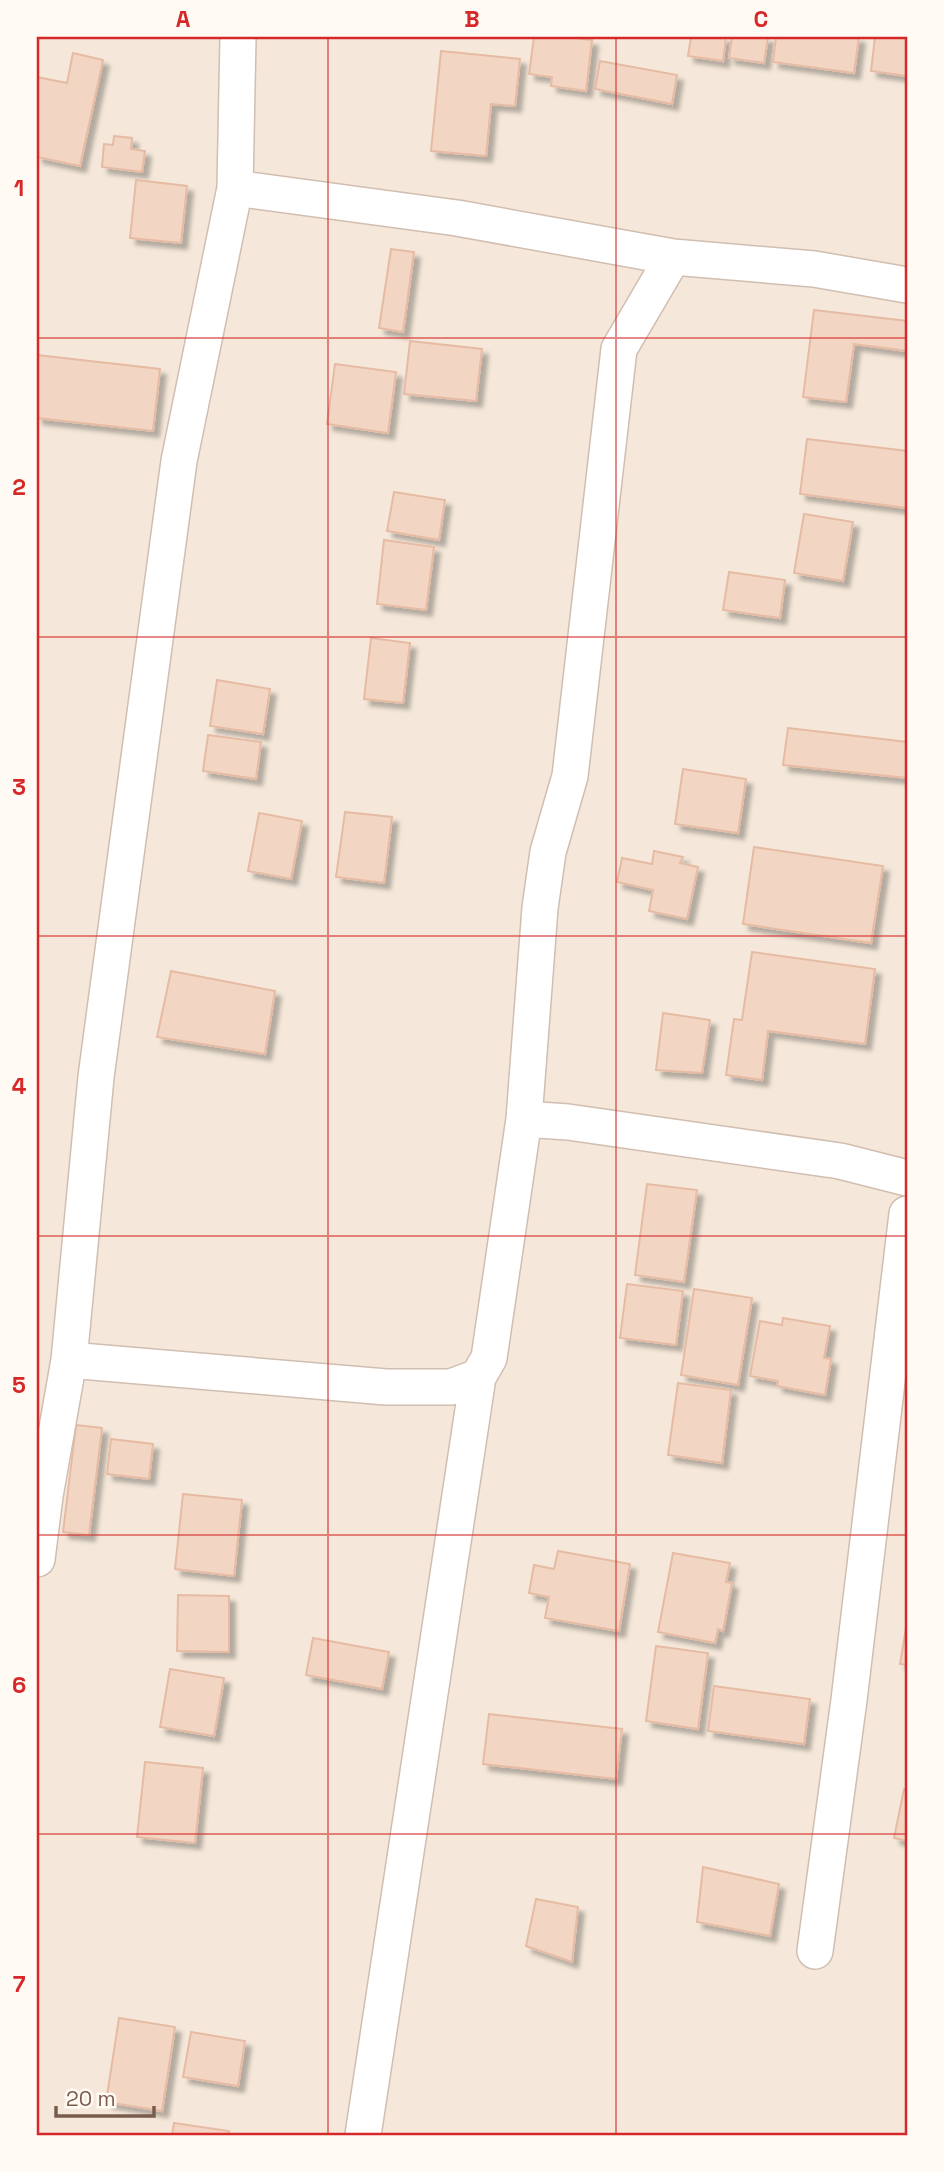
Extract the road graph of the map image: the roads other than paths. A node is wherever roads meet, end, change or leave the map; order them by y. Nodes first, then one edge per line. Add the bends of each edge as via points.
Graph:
1 (237, 37) edge
2 (235, 188) junction
3 (673, 257) junction
4 (907, 285) edge
5 (524, 1119) junction
6 (907, 1178) edge
7 (907, 1214) edge
8 (69, 1360) junction
9 (478, 1377) junction
10 (41, 1495) edge
11 (37, 1559) edge
12 (816, 1951) dead end
13 (363, 2135) edge

1 - 2 street
2 - 3 street via 457,218
2 - 8 street via 177,475 96,1077
3 - 4 street via 814,268
3 - 5 street via 619,349 570,776 548,852 540,908
5 - 6 street via 840,1161
5 - 9 street via 489,1358
7 - 12 street
8 - 9 street via 386,1387 451,1387
8 - 10 street
9 - 13 street
10 - 11 street

